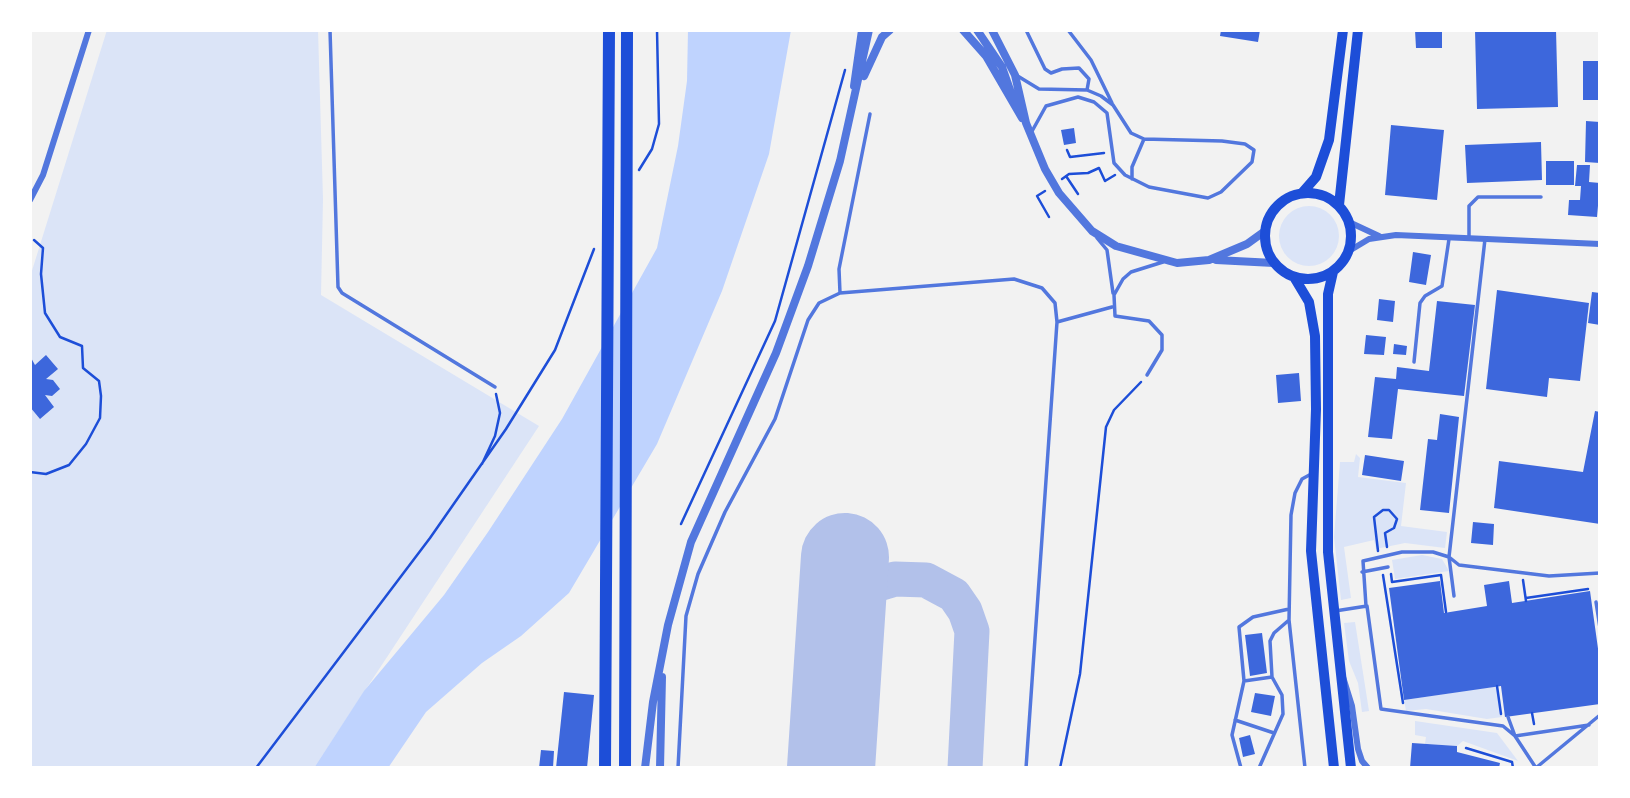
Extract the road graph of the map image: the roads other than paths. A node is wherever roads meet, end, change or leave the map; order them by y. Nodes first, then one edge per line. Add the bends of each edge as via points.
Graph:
1 (89, 30) edge
2 (330, 30) edge
3 (609, 30) edge
4 (627, 30) edge
5 (862, 30) edge
6 (869, 30) edge
7 (890, 30) edge
8 (963, 30) edge
9 (977, 30) edge
10 (1026, 30) edge
11 (1068, 30) edge
12 (1343, 30) edge
13 (1358, 30) edge
14 (994, 31) edge
15 (1015, 75) junction
16 (858, 89) junction
17 (1087, 90) junction
18 (1113, 105) junction
19 (1018, 111) junction
20 (870, 114) dead end
21 (1026, 123) junction
22 (848, 130) junction
23 (1031, 135) junction
24 (1144, 139) junction
25 (1132, 179) junction
26 (1302, 193) junction
27 (1541, 197) dead end
28 (30, 200) edge
29 (1339, 205) junction
30 (1349, 222) junction
31 (1092, 231) junction
32 (1265, 231) junction
33 (1380, 236) junction
34 (1449, 237) junction
35 (1469, 238) junction
36 (1485, 239) junction
37 (1600, 244) edge
38 (1349, 251) junction
39 (1209, 260) junction
40 (1166, 261) junction
41 (1275, 263) junction
42 (1332, 272) junction
43 (1294, 277) junction
44 (840, 293) junction
45 (1114, 295) junction
46 (1112, 307) junction
47 (1058, 322) junction
48 (1414, 362) dead end
49 (1147, 375) road end
50 (495, 387) road end
51 (1314, 472) junction
52 (1449, 557) junction
53 (1389, 566) road end
54 (1362, 572) junction
55 (1600, 573) edge
56 (1454, 596) dead end
57 (1596, 602) dead end
58 (1367, 606) junction
59 (1290, 609) junction
60 (1333, 611) junction
61 (1289, 620) junction
62 (1600, 628) edge
63 (662, 658) junction
64 (1339, 670) junction
65 (1272, 677) junction
66 (1244, 681) junction
67 (1600, 715) edge
68 (1508, 717) dead end
69 (1235, 720) junction
70 (1589, 724) junction
71 (1275, 733) junction
72 (1515, 736) junction
73 (605, 768) edge
74 (625, 768) edge
75 (645, 768) edge
76 (660, 768) edge
77 (678, 768) edge
78 (1027, 768) edge
79 (1241, 768) edge
80 (1259, 768) edge
81 (1306, 768) edge
82 (1334, 768) edge
83 (1351, 768) edge
84 (1368, 768) edge
85 (1536, 768) edge

1 - 28 street via 43,175
2 - 50 lane via 338,287
3 - 73 highway
4 - 74 highway
5 - 22 street
6 - 16 street
7 - 16 street via 882,37
8 - 19 street via 986,56
9 - 19 street via 1002,66
10 - 17 lane via 1045,69 1051,73 1079,68 1089,79
11 - 18 lane via 1091,60
12 - 26 main road via 1329,140 1316,177
13 - 29 main road
14 - 15 street
15 - 17 lane via 1039,89
15 - 21 street
16 - 22 street
17 - 18 lane
18 - 24 lane via 1131,133
19 - 21 street
20 - 44 lane via 839,269
21 - 23 street
22 - 63 street via 823,222 776,353 691,542
23 - 25 lane via 1046,106 1079,97 1094,102 1107,113 1114,163
23 - 31 street via 1054,185
24 - 25 lane
24 - 25 lane via 1222,141 1254,150 1252,162 1221,192 1208,198 1159,190
26 - 29 main road via 1320,194
26 - 32 main road via 1278,205
27 - 35 lane via 1478,197 1469,206
29 - 30 main road
30 - 33 street
30 - 38 main road
31 - 40 street via 1116,246
31 - 45 lane via 1107,250
32 - 39 street
32 - 41 main road
33 - 34 street
33 - 38 street
34 - 35 street
34 - 48 lane via 1441,286 1420,303
35 - 36 street
36 - 37 street
36 - 52 lane
38 - 42 main road
39 - 40 street
39 - 41 street
40 - 45 lane via 1131,272
41 - 43 main road
42 - 43 main road via 1314,279
42 - 60 main road via 1328,294 1328,552
43 - 51 main road via 1309,302 1315,336
44 - 47 lane via 1014,279 1042,288 1055,303
44 - 77 lane via 819,303 808,320 775,419 725,512 698,575 686,616
45 - 46 lane
46 - 47 lane
46 - 49 lane via 1115,316 1149,321 1162,335 1162,351
47 - 78 lane
51 - 59 lane via 1302,479 1291,515
51 - 82 main road via 1311,551
52 - 54 lane via 1420,552 1379,556 1363,561
52 - 55 lane via 1459,565 1549,576
52 - 56 lane
53 - 54 lane
54 - 58 lane
57 - 62 lane
58 - 60 lane
58 - 72 lane via 1381,709 1503,726
59 - 61 lane
59 - 66 lane via 1253,617 1239,627
60 - 64 main road
61 - 65 lane via 1270,641
61 - 81 lane
63 - 75 street
63 - 76 street
64 - 83 main road
64 - 84 street via 1348,686 1362,761
65 - 66 lane
65 - 71 lane via 1282,695 1283,714
66 - 69 lane
67 - 70 lane
68 - 72 lane
69 - 71 lane
69 - 79 lane via 1232,735
70 - 72 lane
70 - 85 lane
71 - 80 lane
72 - 85 lane

